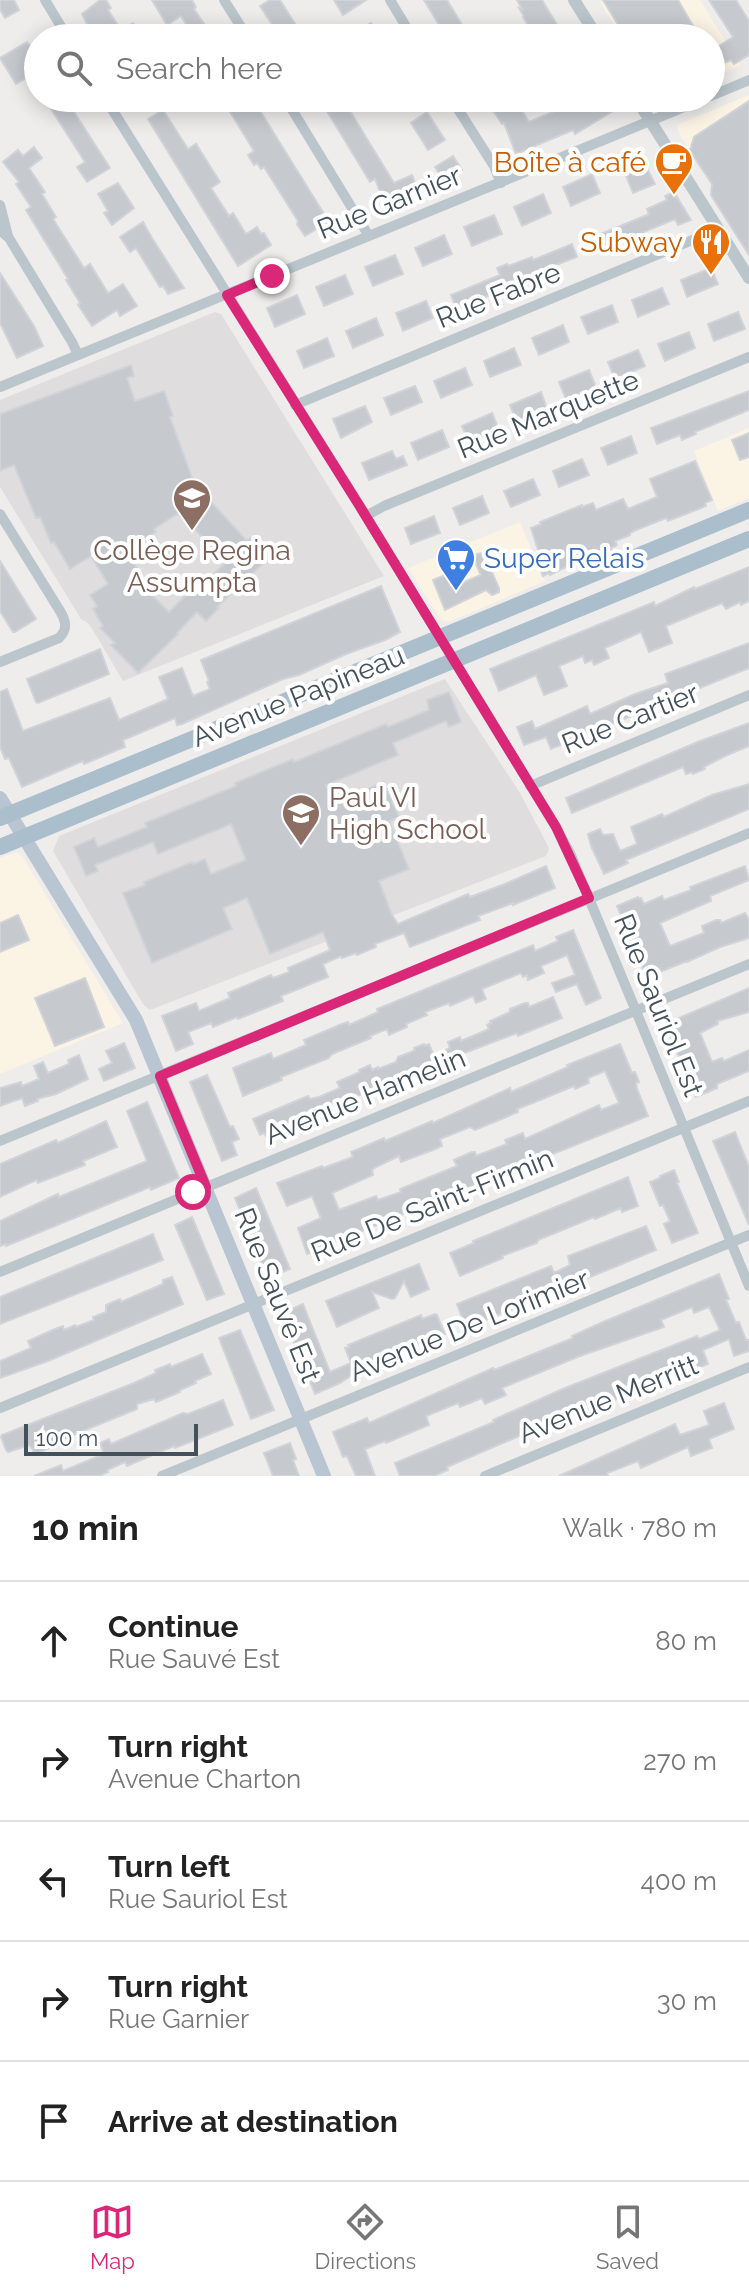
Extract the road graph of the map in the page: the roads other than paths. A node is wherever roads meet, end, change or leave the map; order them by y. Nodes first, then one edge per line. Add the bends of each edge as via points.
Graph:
1 (45, 0) edge
2 (224, 0) edge
3 (390, 0) edge
4 (574, 0) edge
5 (60, 24) edge
6 (239, 24) edge
7 (405, 24) edge
8 (589, 24) edge
9 (749, 80) edge
10 (725, 90) edge
11 (114, 112) edge
12 (294, 112) edge
13 (460, 112) edge
14 (645, 112) edge
15 (672, 112) edge
16 (650, 121) junction
17 (501, 183) junction
18 (0, 205) edge
19 (719, 229) junction
20 (4, 234) edge
21 (369, 236) junction
22 (749, 278) edge
23 (227, 295) junction
24 (78, 355) junction
25 (749, 357) edge
26 (0, 387) edge
27 (295, 405) junction
28 (749, 510) edge
29 (0, 514) edge
30 (366, 516) junction
31 (749, 539) edge
32 (440, 637) junction
33 (454, 660) junction
34 (0, 662) edge
35 (749, 695) edge
36 (530, 786) junction
37 (0, 798) edge
38 (5, 816) edge
39 (749, 833) edge
40 (24, 837) junction
41 (0, 847) edge
42 (589, 898) junction
43 (749, 964) edge
44 (636, 1011) junction
45 (160, 1076) junction
46 (749, 1101) edge
47 (684, 1128) junction
48 (0, 1141) edge
49 (206, 1187) junction
50 (749, 1235) edge
51 (731, 1243) junction
52 (0, 1272) edge
53 (749, 1286) edge
54 (254, 1305) junction
55 (749, 1367) edge
56 (0, 1408) edge
57 (301, 1419) junction
58 (162, 1476) edge
59 (324, 1476) edge
60 (485, 1476) edge

1 - 5 street
2 - 6 street
3 - 7 street
4 - 8 street
9 - 10 street, Rue Garnier
11 - 23 street, Rue Sauriol Est
12 - 21 street
13 - 17 street
14 - 16 street
15 - 16 street, Rue Garnier
16 - 17 street, Rue Garnier
16 - 19 street
17 - 21 street, Rue Garnier
18 - 20 street
19 - 22 street
19 - 27 street, Rue Fabre
20 - 24 street
21 - 23 street, Rue Garnier
23 - 24 street, Rue Garnier
23 - 27 street, Rue Sauriol Est
24 - 26 street, Rue Garnier
25 - 30 street, Rue Marquette
27 - 30 street, Rue Sauriol Est
28 - 32 main road, Avenue Papineau
29 - 34 street via 65,627 56,640
30 - 32 street, Rue Sauriol Est
31 - 33 main road, Avenue Papineau
32 - 33 street, Rue Sauriol Est
32 - 38 main road, Avenue Papineau
33 - 36 street, Rue Sauriol Est
33 - 40 main road, Avenue Papineau
35 - 36 street, Rue Cartier
36 - 42 street, Rue Sauriol Est via 570,853
37 - 38 main road, Rue Sauvé Est
38 - 40 main road, Rue Sauvé Est
39 - 42 street
40 - 41 main road, Avenue Papineau
40 - 45 main road, Rue Sauvé Est via 136,1020
42 - 44 street, Rue Sauriol Est
42 - 45 street
43 - 44 street, Avenue Hamelin
44 - 47 street, Rue Sauriol Est
44 - 49 street, Avenue Hamelin
45 - 48 street
45 - 49 main road, Rue Sauvé Est
46 - 47 street, Rue De Saint-Firmin
47 - 51 street, Rue Sauriol Est
47 - 54 street, Rue De Saint-Firmin
49 - 52 street, Avenue Hamelin
49 - 54 main road, Rue Sauvé Est
50 - 51 street, Avenue De Lorimier
51 - 53 street, Rue Sauriol Est
51 - 57 street, Avenue De Lorimier
54 - 56 street, Rue De Saint-Firmin
54 - 57 main road, Rue Sauvé Est
55 - 60 street, Avenue Merritt
57 - 58 street, Avenue De Lorimier
57 - 59 main road, Rue Sauvé Est

